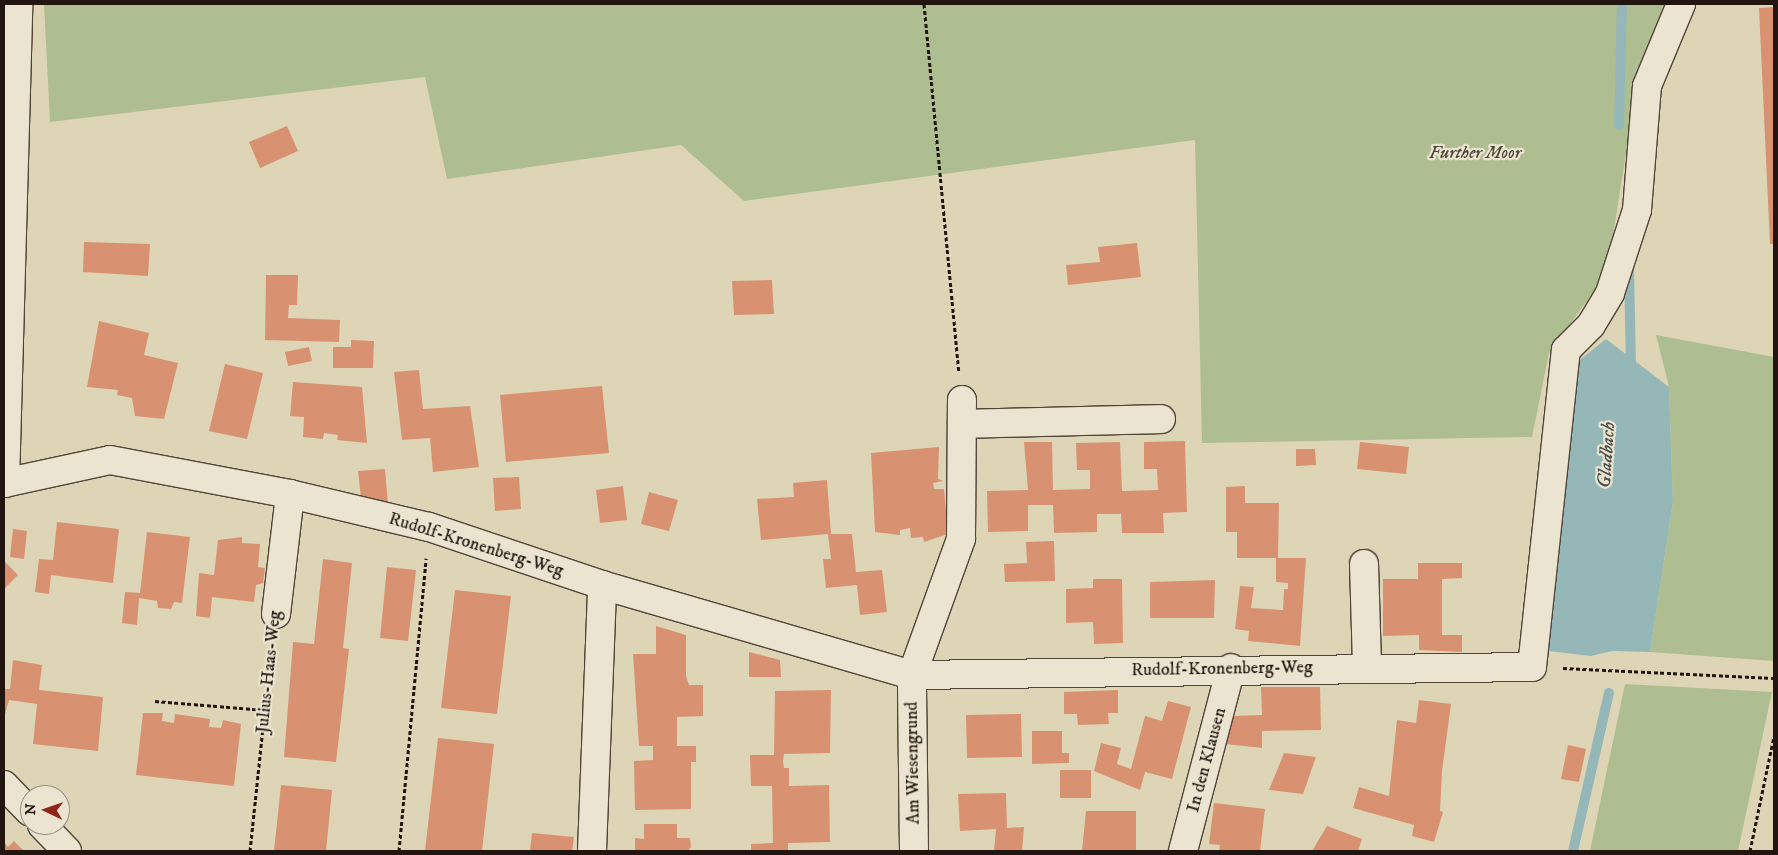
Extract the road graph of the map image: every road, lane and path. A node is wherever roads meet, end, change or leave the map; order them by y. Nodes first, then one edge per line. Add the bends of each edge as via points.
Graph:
1 (18, 4) edge
2 (924, 4) edge
3 (1681, 4) edge
4 (962, 412) junction
5 (1161, 419) dead end
6 (4, 483) edge
7 (290, 494) junction
8 (429, 527) junction
9 (1364, 564) dead end
10 (602, 585) junction
11 (276, 614) joint
12 (1367, 667) junction
13 (1532, 667) junction
14 (1231, 668) junction
15 (912, 676) junction
16 (1774, 678) edge
17 (155, 701) dead end
18 (265, 710) junction
19 (1774, 736) edge
20 (4, 785) edge
21 (20, 802) edge
22 (52, 835) edge
23 (67, 851) edge
24 (250, 851) edge
25 (398, 851) edge
26 (592, 851) edge
27 (914, 851) edge
28 (1183, 851) edge
29 (1750, 851) edge

1 - 6 street
2 - 4 path
3 - 13 street via 1647,86 1637,210 1610,293 1591,324 1566,350
4 - 5 street
4 - 15 street via 961,539
6 - 7 street, Rudolf-Kronenberg-Weg via 110,460
7 - 8 street, Rudolf-Kronenberg-Weg
7 - 11 street, Julius-Haas-Weg
8 - 10 street, Rudolf-Kronenberg-Weg
8 - 25 path
9 - 12 street
10 - 15 street, Rudolf-Kronenberg-Weg
10 - 26 street
11 - 18 path, Julius-Haas-Weg
12 - 13 street, Rudolf-Kronenberg-Weg
12 - 14 street, Rudolf-Kronenberg-Weg
13 - 16 path
14 - 15 street, Rudolf-Kronenberg-Weg
14 - 28 street, In den Klausen
15 - 27 street, Am Wiesengrund
17 - 18 path
18 - 24 path, Julius-Haas-Weg
19 - 29 path
20 - 21 street
22 - 23 street

